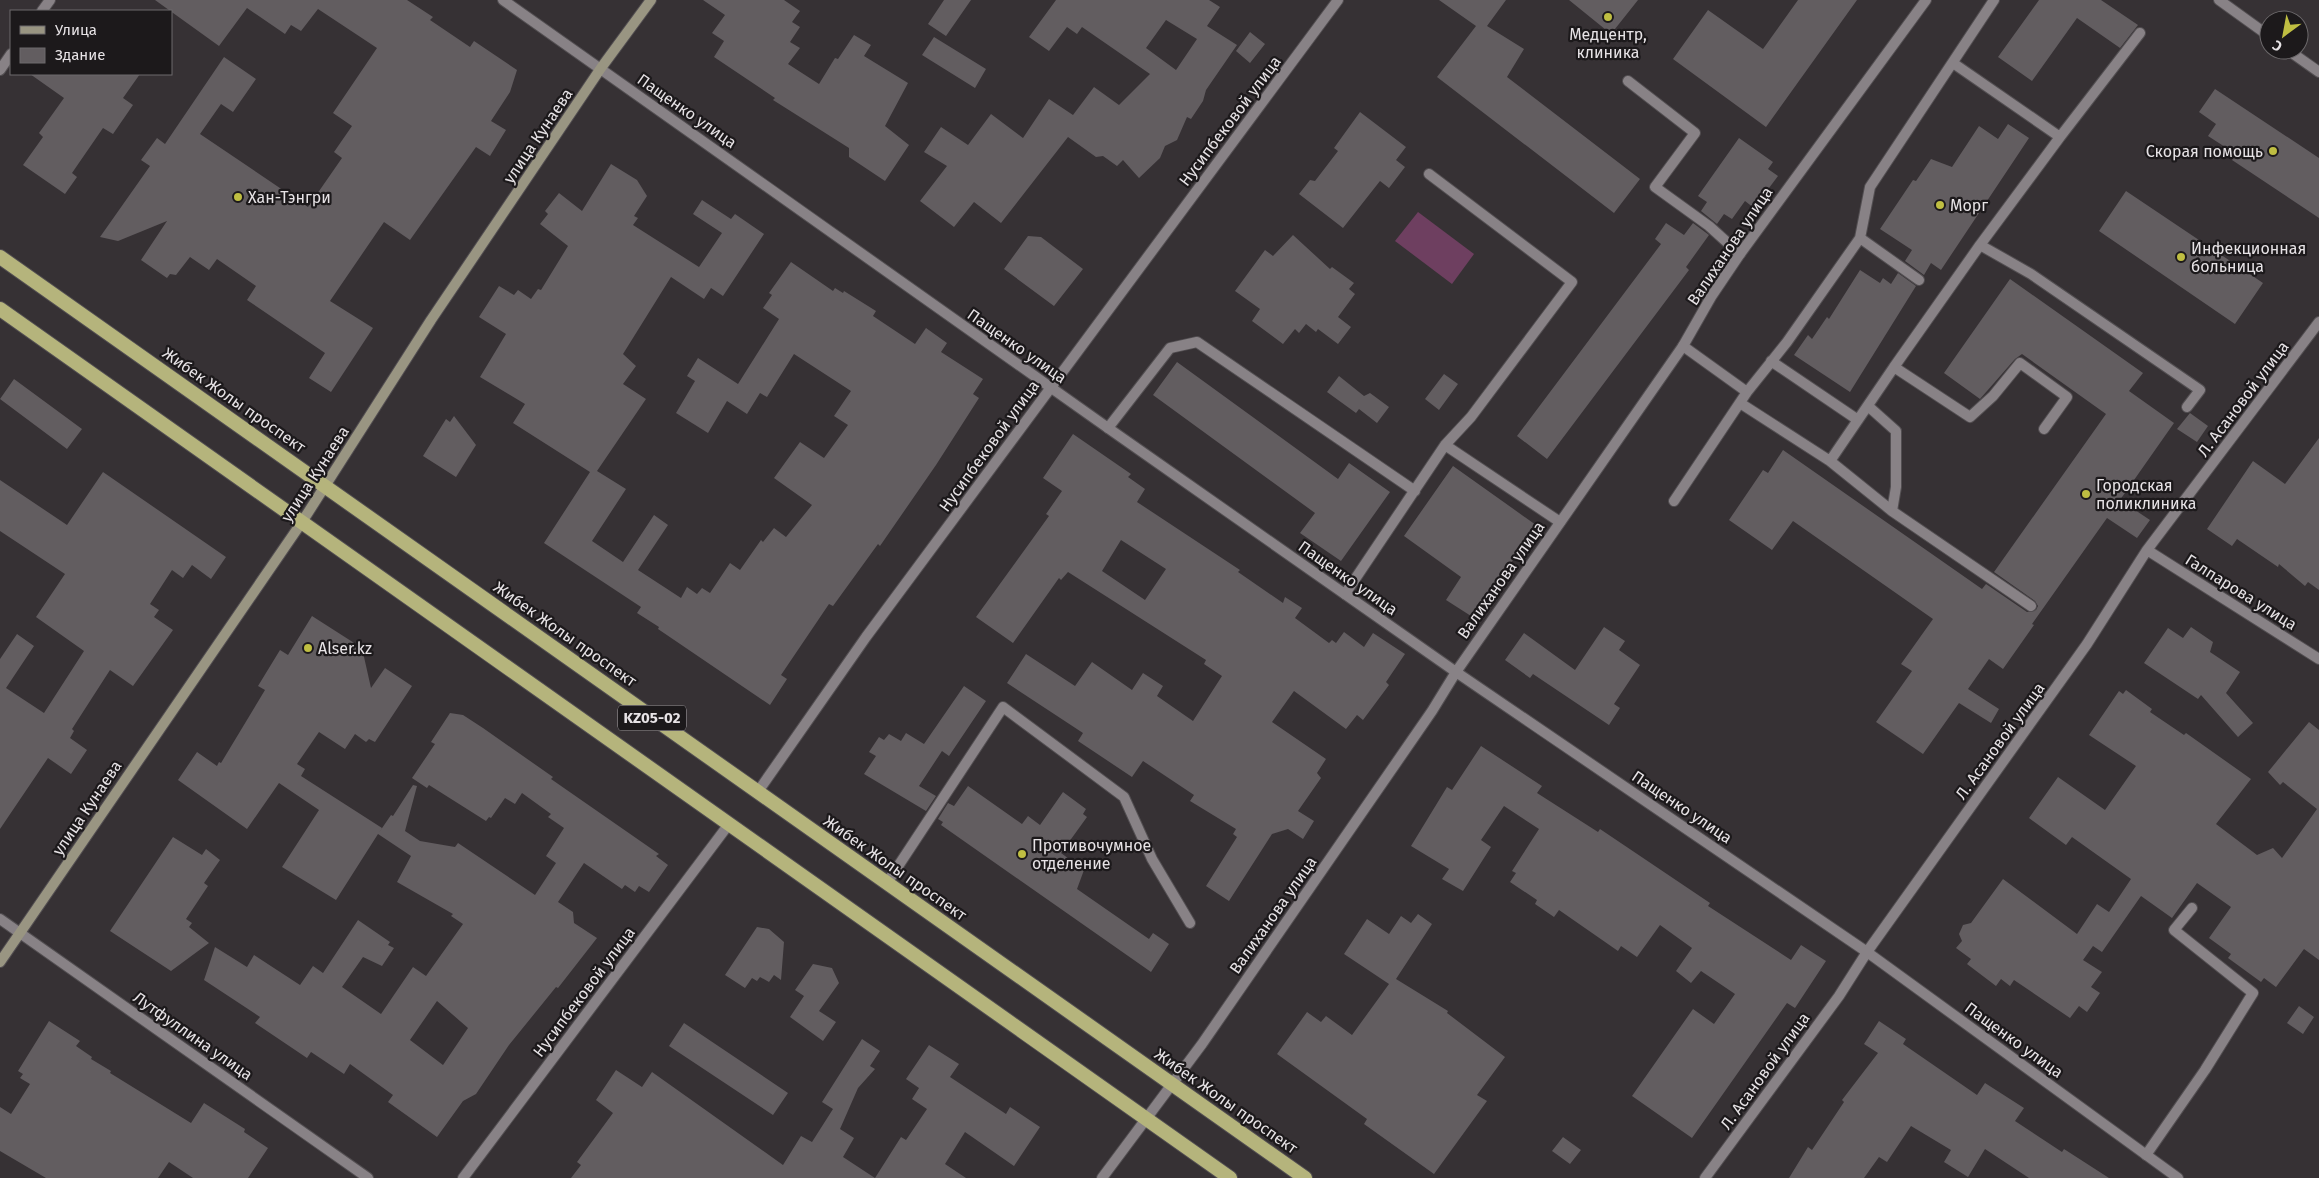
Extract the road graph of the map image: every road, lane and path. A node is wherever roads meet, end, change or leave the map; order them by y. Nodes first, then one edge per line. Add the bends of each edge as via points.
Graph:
1 (503, 0) edge
2 (651, 0) edge
3 (1338, 0) edge
4 (1926, 0) edge
5 (1994, 0) edge
6 (2218, 0) edge
7 (2259, 29) edge
8 (2140, 33) dead end
9 (10, 55) edge
10 (2302, 60) edge
11 (1953, 63) junction
12 (601, 68) junction
13 (0, 70) edge
14 (2319, 72) edge
15 (1628, 81) dead end
16 (2060, 137) junction
17 (1429, 174) dead end
18 (1860, 238) junction
19 (1980, 245) junction
20 (1740, 254) junction
21 (0, 257) edge
22 (1919, 280) dead end
23 (0, 309) edge
24 (2319, 322) edge
25 (1683, 346) junction
26 (1771, 361) junction
27 (1894, 367) junction
28 (1050, 388) junction
29 (1747, 392) junction
30 (1740, 403) junction
31 (1868, 406) junction
32 (2187, 407) dead end
33 (1858, 420) junction
34 (1108, 428) junction
35 (2044, 429) dead end
36 (1445, 445) junction
37 (1830, 461) junction
38 (325, 485) junction
39 (1415, 491) junction
40 (1674, 501) dead end
41 (1892, 511) junction
42 (302, 522) junction
43 (1560, 522) junction
44 (2147, 550) junction
45 (1345, 594) junction
46 (2031, 606) dead end
47 (2319, 659) edge
48 (1456, 672) junction
49 (757, 793) junction
50 (729, 824) junction
51 (887, 883) junction
52 (2192, 908) dead end
53 (0, 919) edge
54 (1190, 923) dead end
55 (20, 933) junction
56 (1867, 952) junction
57 (0, 962) edge
58 (1172, 1084) junction
59 (1146, 1118) junction
60 (2146, 1155) junction
61 (368, 1178) edge
62 (463, 1178) edge
63 (1102, 1178) edge
64 (1230, 1178) edge
65 (1305, 1178) edge
66 (1705, 1178) edge
67 (2178, 1178) edge

1 - 12 street, Пащенко улица
2 - 12 main road, улица Кунаева
3 - 28 street, Нусипбековой улица
4 - 20 street, Валиханова улица
5 - 11 street
6 - 7 street
8 - 16 street
9 - 13 street
10 - 14 street
11 - 16 street
11 - 18 street via 1870,187
12 - 28 street, Пащенко улица
12 - 38 main road, улица Кунаева via 430,320
15 - 20 street via 1695,132 1655,187 1709,226
16 - 19 street
17 - 36 street via 1572,282 1472,417
18 - 22 street
18 - 26 street
19 - 27 street
19 - 32 street via 2031,274 2200,390
20 - 25 street, Валиханова улица
21 - 38 highway, Жибек Жолы проспект / KZ05-02
23 - 42 highway, KZ05-02
24 - 44 street, Л. Асановой улица
25 - 29 street
25 - 43 street, Валиханова улица
26 - 29 street
26 - 33 street
27 - 31 street
27 - 35 street via 1970,417 1993,396 2020,362 2067,397
28 - 34 street, Пащенко улица
28 - 49 street, Нусипбековой улица via 866,637
29 - 30 street
30 - 37 street
30 - 40 street
31 - 33 street
31 - 41 street via 1896,431 1896,487
33 - 37 street
34 - 39 street via 1170,348 1197,342
34 - 45 street, Пащенко улица
36 - 39 street
36 - 43 street
37 - 41 street
38 - 42 main road, улица Кунаева
38 - 49 highway, Жибек Жолы проспект / KZ05-02
39 - 45 street
41 - 46 street
42 - 50 highway, KZ05-02
42 - 55 main road, улица Кунаева
43 - 48 street, Валиханова улица
44 - 47 street, Галпарова улица
44 - 56 street, Л. Асановой улица via 2087,644
45 - 48 street, Пащенко улица
48 - 56 street, Пащенко улица
48 - 58 street, Валиханова улица
49 - 51 highway, Жибек Жолы проспект / KZ05-02
50 - 59 highway, KZ05-02
50 - 62 street, Нусипбековой улица
51 - 54 street via 1003,707 1124,796 1152,859
51 - 58 highway, Жибек Жолы проспект / KZ05-02
52 - 60 street via 2174,930 2252,993 2205,1070
53 - 55 street, Лутфуллина улица
55 - 57 main road, улица Кунаева
55 - 61 street, Лутфуллина улица
56 - 60 street, Пащенко улица
56 - 66 street, Л. Асановой улица
58 - 59 street, Валиханова улица
58 - 65 highway, Жибек Жолы проспект / KZ05-02
59 - 63 street, Валиханова улица
59 - 64 highway, KZ05-02
60 - 67 street, Пащенко улица

